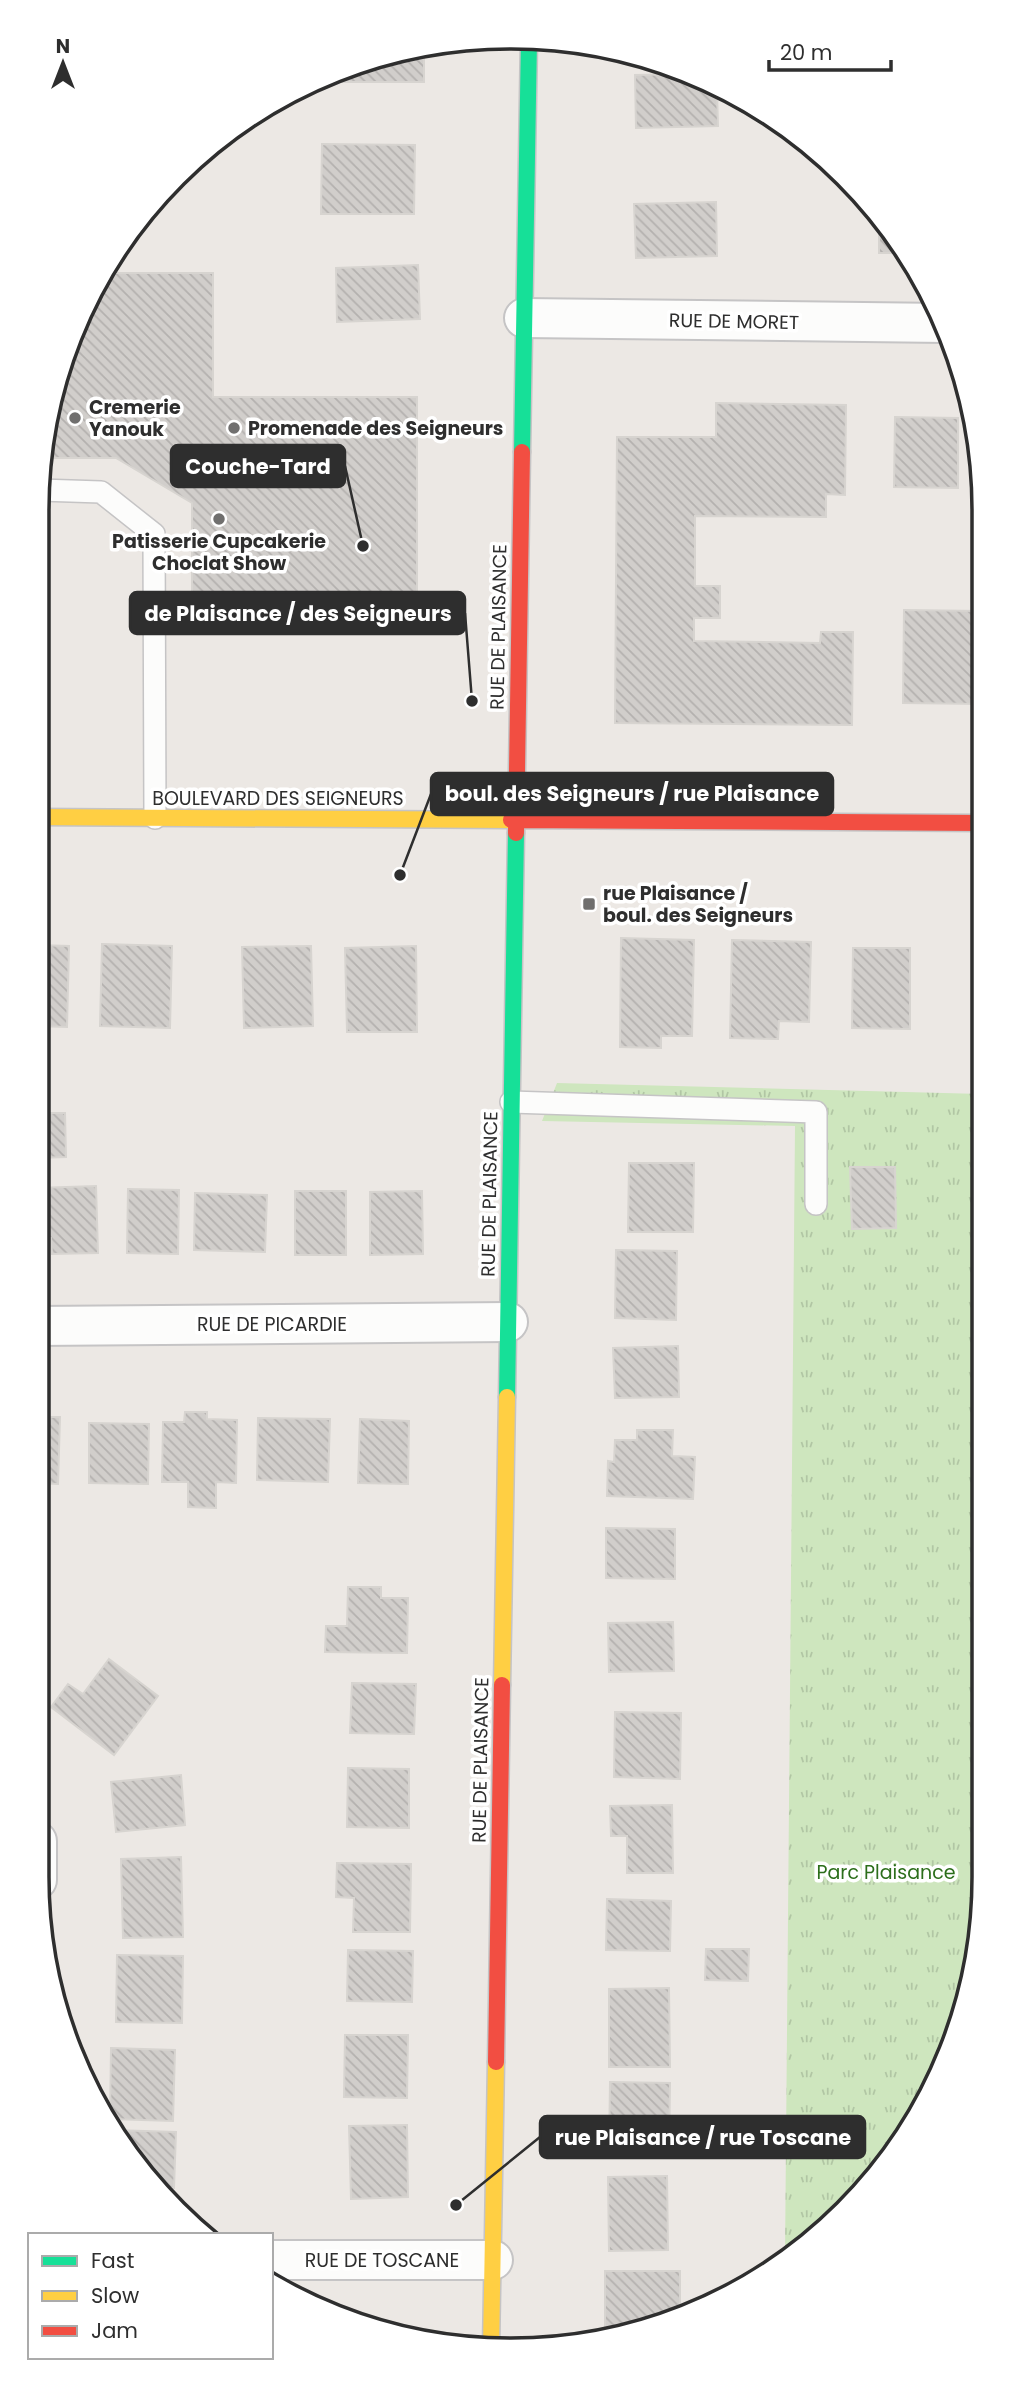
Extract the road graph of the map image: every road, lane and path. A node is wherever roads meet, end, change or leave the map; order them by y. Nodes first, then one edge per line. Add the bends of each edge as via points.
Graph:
1 (529, 50) edge
2 (524, 318) junction
3 (932, 323) edge
4 (50, 490) edge
5 (49, 817) edge
6 (155, 818) junction
7 (516, 822) junction
8 (972, 823) edge
9 (512, 1102) junction
10 (816, 1204) dead end
11 (508, 1322) junction
12 (49, 1325) edge
13 (273, 2260) edge
14 (493, 2260) junction
15 (491, 2337) edge

1 - 2 street, RUE DE PLAISANCE
2 - 3 street, RUE DE MORET
2 - 7 street, RUE DE PLAISANCE
4 - 6 lane via 101,492 155,534
5 - 6 street, BOULEVARD DES SEIGNEURS
6 - 7 street, BOULEVARD DES SEIGNEURS
7 - 8 street, BOULEVARD DES SEIGNEURS
7 - 9 street, RUE DE PLAISANCE
9 - 10 lane via 816,1112
9 - 11 street, RUE DE PLAISANCE
11 - 12 street, RUE DE PICARDIE
11 - 14 street, RUE DE PLAISANCE
13 - 14 street, RUE DE TOSCANE
14 - 15 street, RUE DE PLAISANCE

